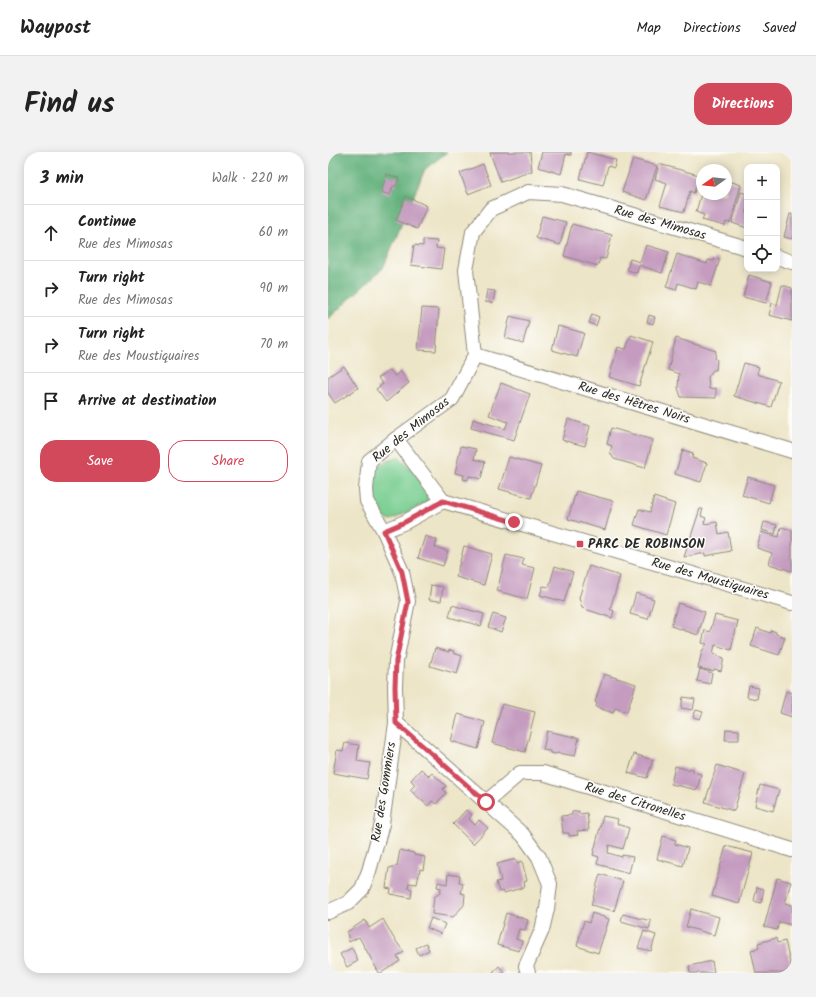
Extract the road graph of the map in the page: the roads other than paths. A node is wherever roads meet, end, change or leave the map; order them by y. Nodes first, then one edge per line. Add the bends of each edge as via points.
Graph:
1 (744, 247) edge
2 (780, 258) edge
3 (792, 262) edge
4 (475, 355) junction
5 (396, 439) junction
6 (792, 450) edge
7 (443, 501) junction
8 (384, 531) junction
9 (792, 603) edge
10 (396, 723) junction
11 (486, 802) junction
12 (792, 850) edge
13 (328, 912) edge
14 (528, 973) edge

1 - 4 street, Rue des Mimosas via 562,194 528,192 491,209 473,232 466,270
2 - 3 street
4 - 5 street, Rue des Mimosas via 452,399
4 - 6 street, Rue des Hêtres Noirs
5 - 7 street
5 - 8 street, Rue des Mimosas via 369,462 367,501
7 - 8 street
7 - 9 street, Rue des Moustiquaires
8 - 10 street, Rue des Mimosas via 402,572 408,602 396,661
10 - 11 street
10 - 13 street, Rue des Gommiers via 382,824 369,871 362,889 348,904
11 - 12 street, Rue des Citronelles via 520,773 543,773
11 - 14 street via 523,835 539,857 550,884 542,930 526,966

